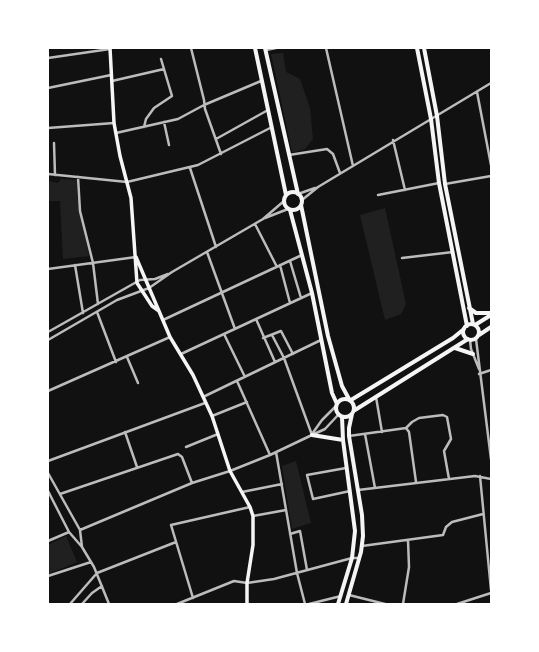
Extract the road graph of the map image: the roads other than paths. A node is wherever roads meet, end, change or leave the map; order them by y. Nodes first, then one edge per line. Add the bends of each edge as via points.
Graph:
1 (191, 48) edge
2 (255, 48) edge
3 (276, 48) edge
4 (326, 48) edge
5 (417, 48) edge
6 (424, 48) edge
7 (110, 49) edge
8 (266, 49) edge
9 (48, 58) edge
10 (161, 59) dead end
11 (164, 69) junction
12 (111, 75) junction
13 (112, 81) junction
14 (261, 81) junction
15 (491, 83) edge
16 (48, 88) edge
17 (477, 92) junction
18 (204, 105) junction
19 (268, 110) junction
20 (438, 116) junction
21 (431, 119) junction
22 (164, 122) junction
23 (114, 123) junction
24 (144, 127) junction
25 (272, 127) junction
26 (48, 128) edge
27 (116, 133) junction
28 (216, 139) junction
29 (393, 140) junction
30 (54, 143) dead end
31 (169, 145) dead end
32 (221, 154) junction
33 (289, 155) junction
34 (491, 165) edge
35 (353, 166) junction
36 (190, 168) junction
37 (340, 173) junction
38 (48, 174) edge
39 (55, 174) junction
40 (491, 176) edge
41 (78, 177) junction
42 (127, 182) junction
43 (439, 183) junction
44 (445, 184) junction
45 (318, 187) junction
46 (405, 190) junction
47 (298, 194) junction
48 (286, 195) junction
49 (378, 195) dead end
50 (284, 201) junction
51 (301, 203) junction
52 (289, 209) junction
53 (263, 219) junction
54 (255, 224) junction
55 (216, 247) junction
56 (207, 252) junction
57 (453, 252) junction
58 (302, 255) junction
59 (136, 257) junction
60 (402, 258) dead end
61 (290, 261) junction
62 (93, 263) junction
63 (75, 265) junction
64 (278, 266) junction
65 (48, 269) edge
66 (172, 272) junction
67 (145, 279) junction
68 (137, 283) junction
69 (149, 288) junction
70 (140, 290) junction
71 (222, 293) junction
72 (312, 293) junction
73 (301, 298) junction
74 (290, 303) junction
75 (98, 304) junction
76 (469, 307) junction
77 (97, 312) junction
78 (159, 312) junction
79 (83, 313) junction
80 (491, 314) edge
81 (256, 319) junction
82 (163, 320) junction
83 (474, 325) junction
84 (491, 327) edge
85 (465, 328) junction
86 (235, 329) junction
87 (48, 332) edge
88 (224, 334) junction
89 (272, 335) junction
90 (170, 337) junction
91 (478, 337) junction
92 (263, 338) junction
93 (48, 340) edge
94 (321, 340) junction
95 (469, 340) junction
96 (454, 348) junction
97 (181, 354) junction
98 (293, 354) junction
99 (473, 354) junction
100 (127, 357) junction
101 (284, 358) junction
102 (116, 362) junction
103 (274, 362) junction
104 (479, 370) junction
105 (491, 370) edge
106 (479, 374) junction
107 (245, 377) junction
108 (237, 381) junction
109 (138, 383) dead end
110 (48, 391) edge
111 (203, 397) junction
112 (376, 397) junction
113 (350, 400) junction
114 (247, 402) junction
115 (205, 403) junction
116 (337, 405) junction
117 (355, 410) junction
118 (352, 414) junction
119 (212, 416) junction
120 (341, 416) junction
121 (406, 428) junction
122 (124, 432) junction
123 (382, 432) junction
124 (218, 433) junction
125 (365, 434) junction
126 (312, 435) junction
127 (349, 436) junction
128 (343, 440) junction
129 (186, 447) dead end
130 (276, 452) junction
131 (270, 455) junction
132 (491, 459) edge
133 (48, 461) edge
134 (137, 467) junction
135 (347, 468) junction
136 (230, 471) junction
137 (48, 473) edge
138 (480, 476) junction
139 (449, 479) junction
140 (491, 480) edge
141 (416, 482) junction
142 (192, 483) junction
143 (282, 484) junction
144 (375, 488) junction
145 (357, 490) junction
146 (48, 491) edge
147 (350, 491) junction
148 (242, 492) junction
149 (60, 494) junction
150 (250, 507) junction
151 (286, 510) junction
152 (483, 514) junction
153 (253, 516) junction
154 (80, 530) junction
155 (69, 532) junction
156 (290, 534) junction
157 (408, 540) junction
158 (48, 541) edge
159 (176, 542) junction
160 (362, 546) junction
161 (82, 547) junction
162 (352, 558) junction
163 (359, 558) junction
164 (91, 562) junction
165 (307, 570) junction
166 (97, 573) junction
167 (296, 573) junction
168 (48, 576) edge
169 (247, 583) junction
170 (102, 586) junction
171 (491, 590) edge
172 (491, 593) edge
173 (349, 594) junction
174 (341, 596) junction
175 (193, 598) junction
176 (187, 600) junction
177 (70, 604) edge
178 (82, 604) edge
179 (109, 604) edge
180 (177, 604) edge
181 (189, 604) edge
182 (246, 604) edge
183 (305, 604) edge
184 (309, 604) edge
185 (338, 604) edge
186 (346, 604) edge
187 (385, 604) edge
188 (403, 604) edge
189 (457, 604) edge

1 - 18 street
2 - 14 main road
3 - 8 street
4 - 35 street
5 - 21 main road
6 - 20 main road
7 - 9 street
7 - 12 main road
8 - 33 main road
10 - 11 street
11 - 13 street
11 - 24 street via 172,96 154,108
12 - 13 main road
12 - 16 street
13 - 23 main road
14 - 18 street
14 - 19 main road
15 - 17 street
17 - 20 street
17 - 34 street
18 - 22 street via 178,119
18 - 28 street
19 - 25 main road
19 - 28 street
20 - 21 street
20 - 44 main road
21 - 29 street
21 - 43 main road
22 - 24 street
22 - 31 street
23 - 26 street
23 - 27 main road
24 - 27 street
25 - 32 street
25 - 48 main road
27 - 42 main road
28 - 32 street
29 - 35 street
29 - 46 street
30 - 39 street
32 - 36 street
33 - 37 street via 327,149 333,154
33 - 47 main road
35 - 37 street
36 - 42 street
36 - 55 street
37 - 45 street
38 - 39 street
39 - 41 street
40 - 44 street
41 - 42 street
41 - 62 street via 80,211
42 - 59 main road via 131,198
43 - 46 street
43 - 57 main road
44 - 76 main road
45 - 47 street
45 - 51 street
46 - 49 street
47 - 48 main road via 290,192
47 - 51 main road
48 - 50 main road
50 - 52 main road
50 - 53 street
51 - 52 main road via 295,210
51 - 113 main road via 328,336 342,386
52 - 53 street
52 - 58 main road
53 - 54 street
54 - 55 street
54 - 64 street
55 - 56 street
56 - 66 street
56 - 71 street
57 - 60 street
57 - 85 main road
58 - 61 street
58 - 72 main road
59 - 62 street
59 - 67 main road
59 - 68 main road
61 - 64 street
61 - 73 street
62 - 63 street
62 - 75 street
63 - 65 street
63 - 79 street
64 - 71 street
64 - 74 street
66 - 67 street via 155,279
66 - 69 street
67 - 68 street
67 - 69 main road
68 - 70 main road
68 - 75 street
69 - 70 street
69 - 78 main road
70 - 77 street
70 - 78 main road
71 - 82 street
71 - 86 street
72 - 73 street
72 - 94 main road
73 - 74 street
74 - 81 street
75 - 79 street
76 - 80 main road via 476,313
76 - 83 main road
77 - 93 street
77 - 102 street
78 - 82 main road
79 - 87 street
80 - 83 main road
81 - 86 street
81 - 92 street
82 - 90 main road
83 - 85 main road
83 - 91 main road via 478,328
84 - 91 main road
85 - 95 main road via 464,334
85 - 113 main road via 453,338
86 - 88 street
88 - 97 street
88 - 107 street
89 - 92 street
89 - 98 street via 281,331
89 - 101 street
90 - 97 main road
90 - 100 street
91 - 95 main road
91 - 104 street
92 - 103 street
94 - 98 street
94 - 116 main road
95 - 96 main road
95 - 99 street
96 - 99 main road
96 - 112 main road
97 - 111 main road
98 - 101 street
99 - 104 street
100 - 102 street
100 - 109 street
101 - 103 street
101 - 126 street
102 - 110 street
103 - 107 street
104 - 106 street
105 - 106 street
106 - 132 street
107 - 108 street
108 - 111 street
108 - 114 street
111 - 115 main road
112 - 117 main road
112 - 123 street
113 - 116 main road via 341,400
113 - 117 main road
114 - 119 street
114 - 131 street
115 - 119 main road
115 - 122 street
116 - 120 main road
116 - 126 street
117 - 118 main road
118 - 120 main road via 348,417
118 - 127 main road via 348,428
119 - 124 main road
120 - 126 street via 325,429
120 - 128 main road
121 - 123 street
121 - 139 street via 419,418 443,415 447,417 451,439 444,451
121 - 141 street
122 - 133 street
122 - 134 street
123 - 125 street
124 - 129 street
124 - 136 main road
125 - 127 street
125 - 144 street
126 - 128 main road
126 - 130 street
127 - 145 main road
128 - 135 main road
130 - 131 street
130 - 143 street
131 - 136 street
134 - 142 street via 179,454
134 - 149 street
135 - 147 main road
135 - 147 street via 307,475 313,499
136 - 142 street
136 - 148 main road
137 - 149 street
138 - 139 street
138 - 140 street
138 - 152 street
139 - 141 street
141 - 144 street
142 - 154 street
143 - 148 street
143 - 151 street
144 - 145 street
145 - 160 main road via 363,522
146 - 155 street
147 - 162 main road via 355,531
148 - 150 main road
149 - 154 street
150 - 153 main road
150 - 159 street via 171,525
151 - 153 street
151 - 156 street
152 - 157 street via 452,522 443,535
152 - 171 street
153 - 169 main road via 253,545
154 - 161 street
155 - 158 street
155 - 161 street
156 - 165 street via 300,531
156 - 167 street
157 - 160 street
157 - 188 street via 409,567
159 - 166 street
159 - 175 street
160 - 163 main road
161 - 164 street
162 - 163 street
162 - 165 street
162 - 174 main road
163 - 173 main road
164 - 166 street
164 - 168 street
165 - 167 street
166 - 170 street
166 - 177 street
167 - 169 street
167 - 183 street
169 - 175 street via 234,580
169 - 182 main road
170 - 178 street
170 - 179 street
172 - 189 street
173 - 186 main road
173 - 187 street
174 - 184 street
174 - 185 main road
175 - 176 street
176 - 180 street
176 - 181 street

